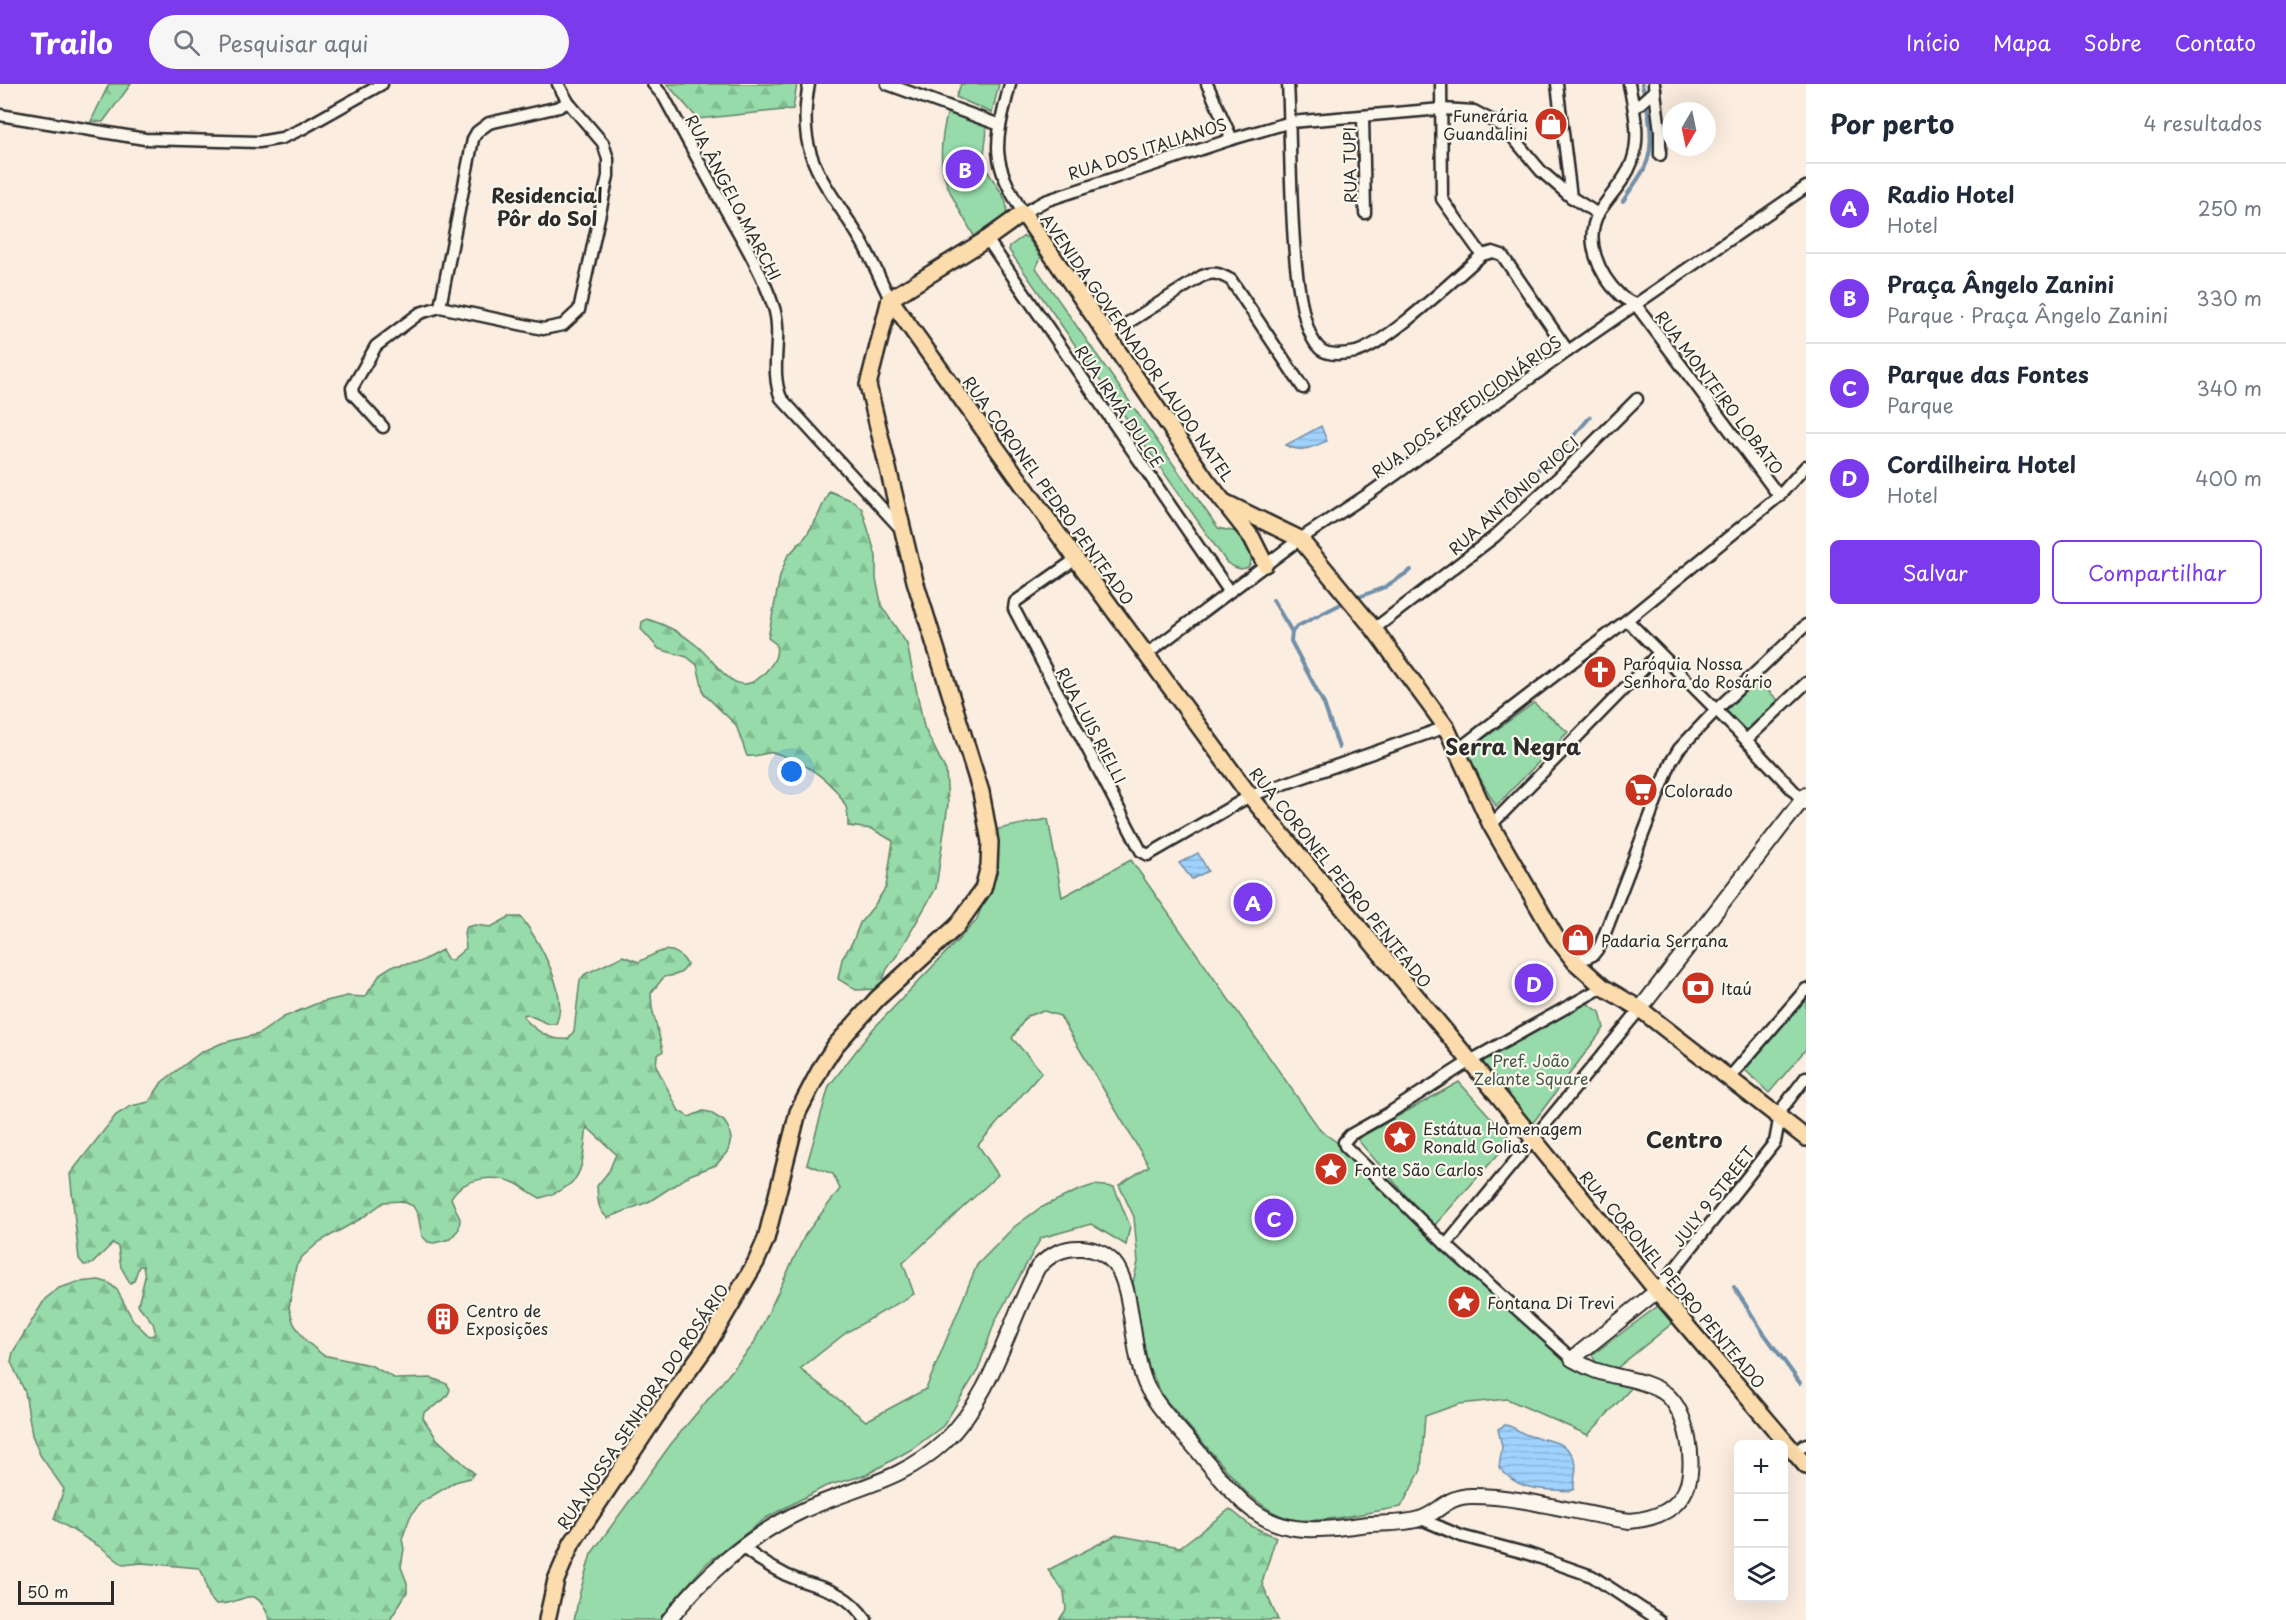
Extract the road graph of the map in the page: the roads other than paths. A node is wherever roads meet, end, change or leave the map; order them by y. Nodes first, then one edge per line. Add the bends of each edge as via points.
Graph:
1 (382, 84) edge
2 (558, 84) edge
3 (653, 84) edge
4 (809, 84) edge
5 (887, 84) edge
6 (1011, 84) edge
7 (1207, 84) edge
8 (1288, 84) edge
9 (1441, 84) edge
10 (1557, 84) edge
11 (1629, 84) edge
12 (1654, 89) edge
13 (568, 102) junction
14 (1636, 107) junction
15 (0, 108) edge
16 (1442, 109) junction
17 (0, 115) edge
18 (1363, 116) junction
19 (1291, 122) junction
20 (1000, 125) junction
21 (1232, 139) junction
22 (1660, 155) dead end
23 (1806, 187) edge
24 (1571, 197) junction
25 (1023, 213) junction
26 (1365, 213) dead end
27 (1598, 214) junction
28 (987, 239) junction
29 (1482, 255) junction
30 (890, 299) junction
31 (1636, 305) junction
32 (440, 307) junction
33 (1107, 336) junction
34 (1568, 351) junction
35 (1303, 388) dead end
36 (1637, 399) dead end
37 (383, 427) dead end
38 (1806, 466) edge
39 (1779, 496) junction
40 (1224, 502) junction
41 (904, 532) junction
42 (1300, 539) junction
43 (1076, 559) junction
44 (1265, 564) junction
45 (1229, 591) junction
46 (1627, 620) junction
47 (1806, 625) edge
48 (1374, 629) junction
49 (1659, 652) junction
50 (1147, 654) junction
51 (1806, 682) edge
52 (1716, 710) junction
53 (1446, 727) junction
54 (1746, 740) junction
55 (1456, 751) junction
56 (1250, 796) junction
57 (1805, 800) edge
58 (1491, 825) junction
59 (1575, 962) junction
60 (1603, 987) junction
61 (1806, 989) edge
62 (1640, 1009) junction
63 (1470, 1061) junction
64 (1806, 1077) edge
65 (1730, 1078) junction
66 (1779, 1115) junction
67 (1806, 1138) edge
68 (1534, 1139) junction
69 (1446, 1245) junction
70 (1657, 1291) junction
71 (1572, 1359) junction
72 (1800, 1448) edge
73 (1806, 1466) edge
74 (1420, 1519) junction
75 (742, 1547) junction
76 (547, 1620) edge
77 (669, 1620) edge
78 (866, 1620) edge
79 (1659, 1620) edge

1 - 17 street via 302,129 259,142 145,140
2 - 13 street
3 - 41 street, RUA ÂNGELO MARCHI via 664,97 771,300 777,324 775,375 781,398
4 - 30 street via 805,126 814,165 860,238
5 - 20 street
6 - 20 street
7 - 21 street
8 - 19 street
9 - 16 street
10 - 24 street
11 - 14 street
12 - 14 street
12 - 22 street
13 - 32 street via 489,123 477,132
13 - 32 street via 603,143 608,159 608,176 579,310 563,325 543,329
14 - 27 street via 1632,160
15 - 17 street
16 - 18 street, RUA DOS ITALIANOS
16 - 24 street, RUA DOS ITALIANOS via 1474,111 1490,117
16 - 29 street via 1442,199
18 - 19 street, RUA DOS ITALIANOS
18 - 26 street, RUA TUPI
19 - 21 street, RUA DOS ITALIANOS
19 - 29 street via 1296,275 1313,341 1322,351 1358,352 1391,332
20 - 25 street via 997,154 1001,172
21 - 25 street, RUA DOS ITALIANOS via 1045,201
23 - 31 street, RUA DOS EXPEDICIONÁRIOS
24 - 27 street, RUA DOS ITALIANOS
25 - 28 main road, RUA DOS ITALIANOS
25 - 33 main road, AVENIDA GOVERNADOR LAUDO NATEL
27 - 31 street, RUA MONTEIRO LOBATO via 1595,258 1621,296
28 - 30 main road, RUA DOS ITALIANOS
28 - 45 street, RUA IRMÃ DULCE
29 - 34 street via 1503,255
30 - 41 main road, RUA NOSSA SENHORA DO ROSÁRIO via 868,385
30 - 43 main road, RUA CORONEL PEDRO PENTEADO
31 - 34 street, RUA DOS EXPEDICIONÁRIOS
31 - 39 street, RUA MONTEIRO LOBATO
32 - 37 street via 420,313 376,346 352,388
33 - 35 street via 1202,276 1218,273 1231,280
33 - 40 main road, AVENIDA GOVERNADOR LAUDO NATEL
34 - 42 street, RUA DOS EXPEDICIONÁRIOS via 1370,494
36 - 48 street, RUA ANTÔNIO RIOCI via 1494,537
38 - 39 street
39 - 46 street
40 - 42 main road, AVENIDA GOVERNADOR LAUDO NATEL
40 - 44 main road, AVENIDA GOVERNADOR LAUDO NATEL via 1252,538
41 - 76 main road, RUA NOSSA SENHORA DO ROSÁRIO via 915,581 981,792 990,842 983,889 957,926 877,999 822,1066 798,1112 766,1239 756,1262 708,1344 572,1543 556,1580
42 - 44 street, RUA DOS EXPEDICIONÁRIOS
42 - 48 main road
43 - 50 main road, RUA CORONEL PEDRO PENTEADO
43 - 56 street, RUA LUIS RIELLI via 1015,602 1016,612 1141,851 1151,854
44 - 45 street, RUA DOS EXPEDICIONÁRIOS
45 - 50 street, RUA DOS EXPEDICIONÁRIOS
46 - 49 street
46 - 55 street
47 - 52 street
48 - 53 main road
49 - 52 street
49 - 58 street
50 - 56 main road, RUA CORONEL PEDRO PENTEADO
51 - 54 street
52 - 54 street
52 - 59 street via 1671,762 1597,951
53 - 55 main road
53 - 56 street
54 - 57 street
55 - 58 main road
56 - 63 main road, RUA CORONEL PEDRO PENTEADO
57 - 62 street
58 - 59 main road via 1555,936
59 - 60 main road
60 - 62 main road
60 - 63 street
61 - 65 street
62 - 65 main road
62 - 68 street
63 - 68 main road, RUA CORONEL PEDRO PENTEADO
63 - 69 street via 1344,1140 1345,1146
64 - 66 street
65 - 66 main road
66 - 67 main road
66 - 70 street, JULY 9 STREET via 1775,1142
68 - 69 street
68 - 70 main road, RUA CORONEL PEDRO PENTEADO
69 - 71 street
70 - 71 street
70 - 72 main road, RUA CORONEL PEDRO PENTEADO
71 - 74 street via 1596,1371 1650,1384 1668,1396 1685,1423 1689,1444 1687,1488 1679,1499 1661,1514 1630,1521 1469,1496 1445,1503
72 - 73 main road, RUA CORONEL PEDRO PENTEADO
74 - 75 street via 1305,1531 1279,1525 1248,1506 1163,1411 1147,1387 1138,1362 1125,1290 1114,1263 1090,1249 1075,1248 1049,1256 1038,1267 990,1381 966,1418 943,1443 893,1476 804,1510
74 - 79 street via 1461,1536 1592,1576
75 - 77 street via 704,1579
75 - 78 street via 788,1576 843,1596

